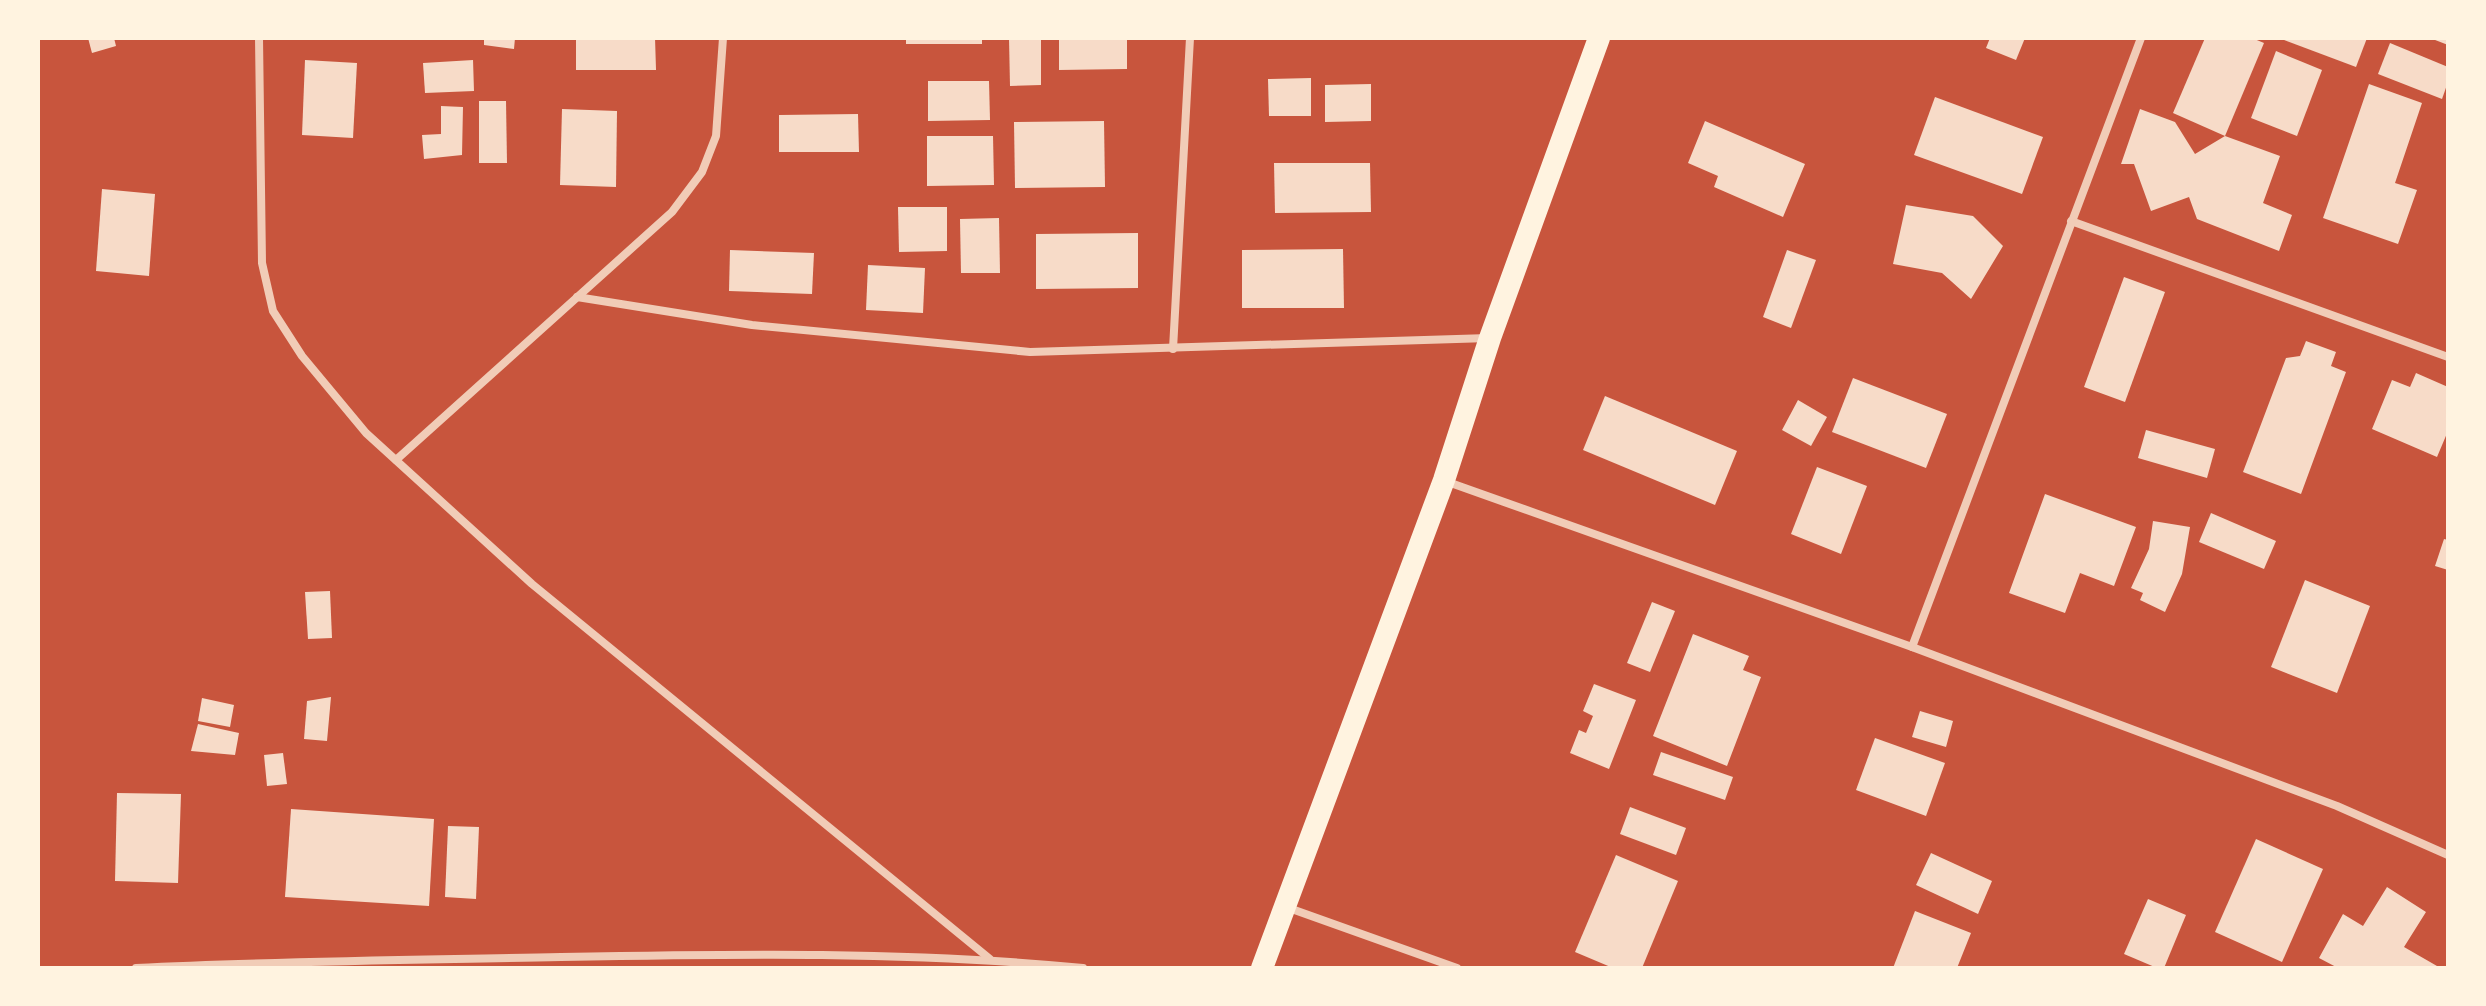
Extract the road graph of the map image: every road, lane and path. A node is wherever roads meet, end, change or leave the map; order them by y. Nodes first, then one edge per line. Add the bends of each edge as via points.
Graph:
1 (259, 38) edge
2 (723, 38) edge
3 (1190, 38) edge
4 (1599, 38) edge
5 (2141, 38) edge
6 (2071, 221) junction
7 (577, 297) junction
8 (1490, 338) junction
9 (1173, 349) junction
10 (2448, 357) edge
11 (396, 460) junction
12 (1444, 480) junction
13 (1912, 647) junction
14 (2448, 855) edge
15 (1285, 906) junction
16 (990, 959) junction
17 (136, 968) edge
18 (1083, 968) edge
19 (1262, 968) edge
20 (1457, 968) edge

1 - 11 street via 262,263 273,311 302,356 366,433
2 - 7 street via 716,136 702,172 672,212
3 - 9 street
4 - 8 highway
5 - 6 street
6 - 10 street
6 - 13 street
7 - 9 street via 752,325 1030,352
7 - 11 street
8 - 9 street
8 - 12 highway
11 - 16 street via 532,584
12 - 13 street
12 - 15 highway
13 - 14 street via 2337,806
15 - 19 highway
15 - 20 street
16 - 17 street via 779,953
16 - 18 street

